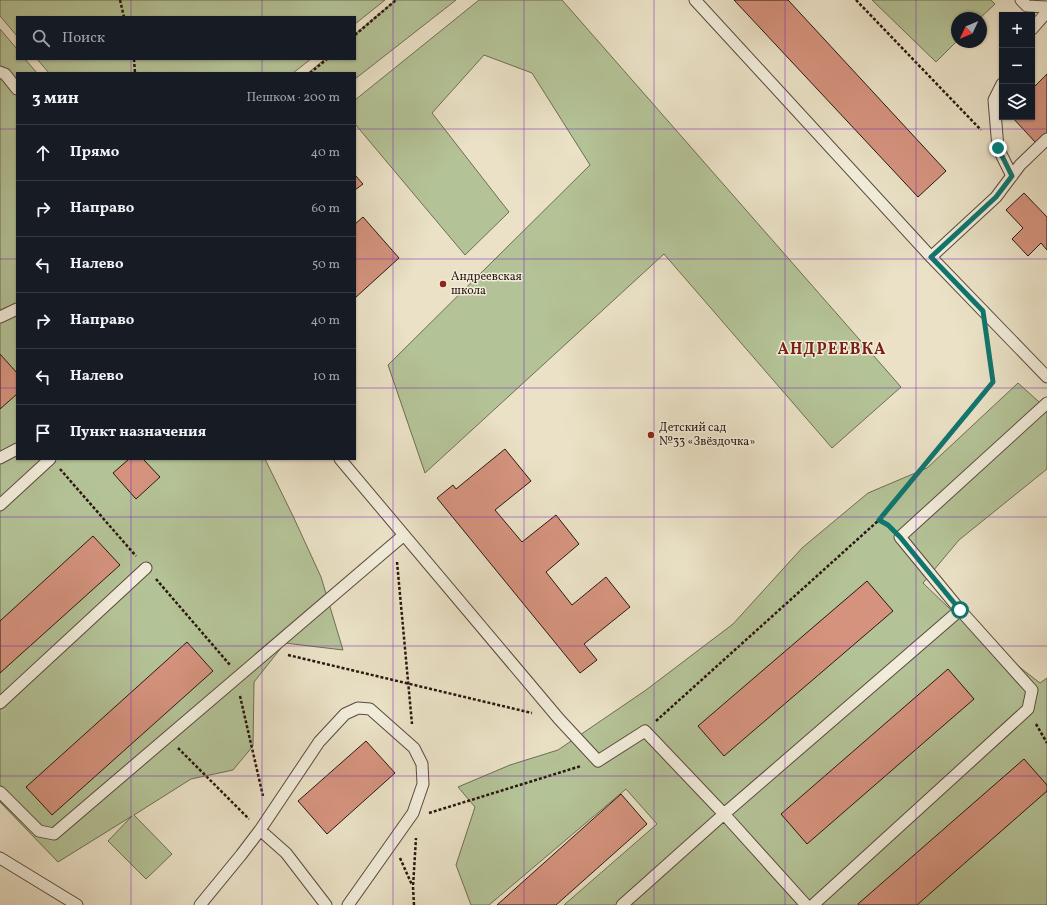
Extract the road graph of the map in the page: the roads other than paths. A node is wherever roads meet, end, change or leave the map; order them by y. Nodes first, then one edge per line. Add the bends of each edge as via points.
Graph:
1 (695, 0) edge
2 (1021, 0) edge
3 (1047, 7) edge
4 (1047, 12) edge
5 (1035, 26) edge
6 (0, 72) edge
7 (16, 88) edge
8 (999, 90) edge
9 (1047, 140) edge
10 (1012, 176) junction
11 (931, 257) junction
12 (16, 309) edge
13 (0, 317) edge
14 (1047, 377) edge
15 (1047, 403) edge
16 (16, 450) edge
17 (0, 458) edge
18 (341, 460) edge
19 (53, 462) edge
20 (0, 505) edge
21 (404, 536) junction
22 (146, 568) road end
23 (960, 610) junction
24 (0, 704) edge
25 (0, 792) edge
26 (724, 814) junction
27 (260, 830) junction
28 (0, 858) edge
29 (77, 905) edge
30 (200, 905) edge
31 (326, 905) edge
32 (348, 905) edge
33 (622, 905) edge
34 (806, 905) edge
35 (813, 905) edge

1 - 11 lane
2 - 3 lane via 1027,6
4 - 5 lane
6 - 7 lane via 5,74
8 - 10 lane via 994,100 998,148
9 - 10 lane
10 - 11 lane via 996,197
11 - 14 lane
12 - 13 lane
15 - 23 lane via 900,537
16 - 17 lane
18 - 21 lane
19 - 20 lane
21 - 25 lane via 54,834 38,831
21 - 26 lane via 559,719 598,761 645,731
22 - 24 lane
23 - 26 lane
23 - 35 lane via 1032,690 1028,709
26 - 33 lane
26 - 34 lane
27 - 30 lane
27 - 31 lane via 286,853
27 - 32 lane via 319,742 345,714 358,708 370,710 414,748 422,764 423,784 415,815
28 - 29 lane

